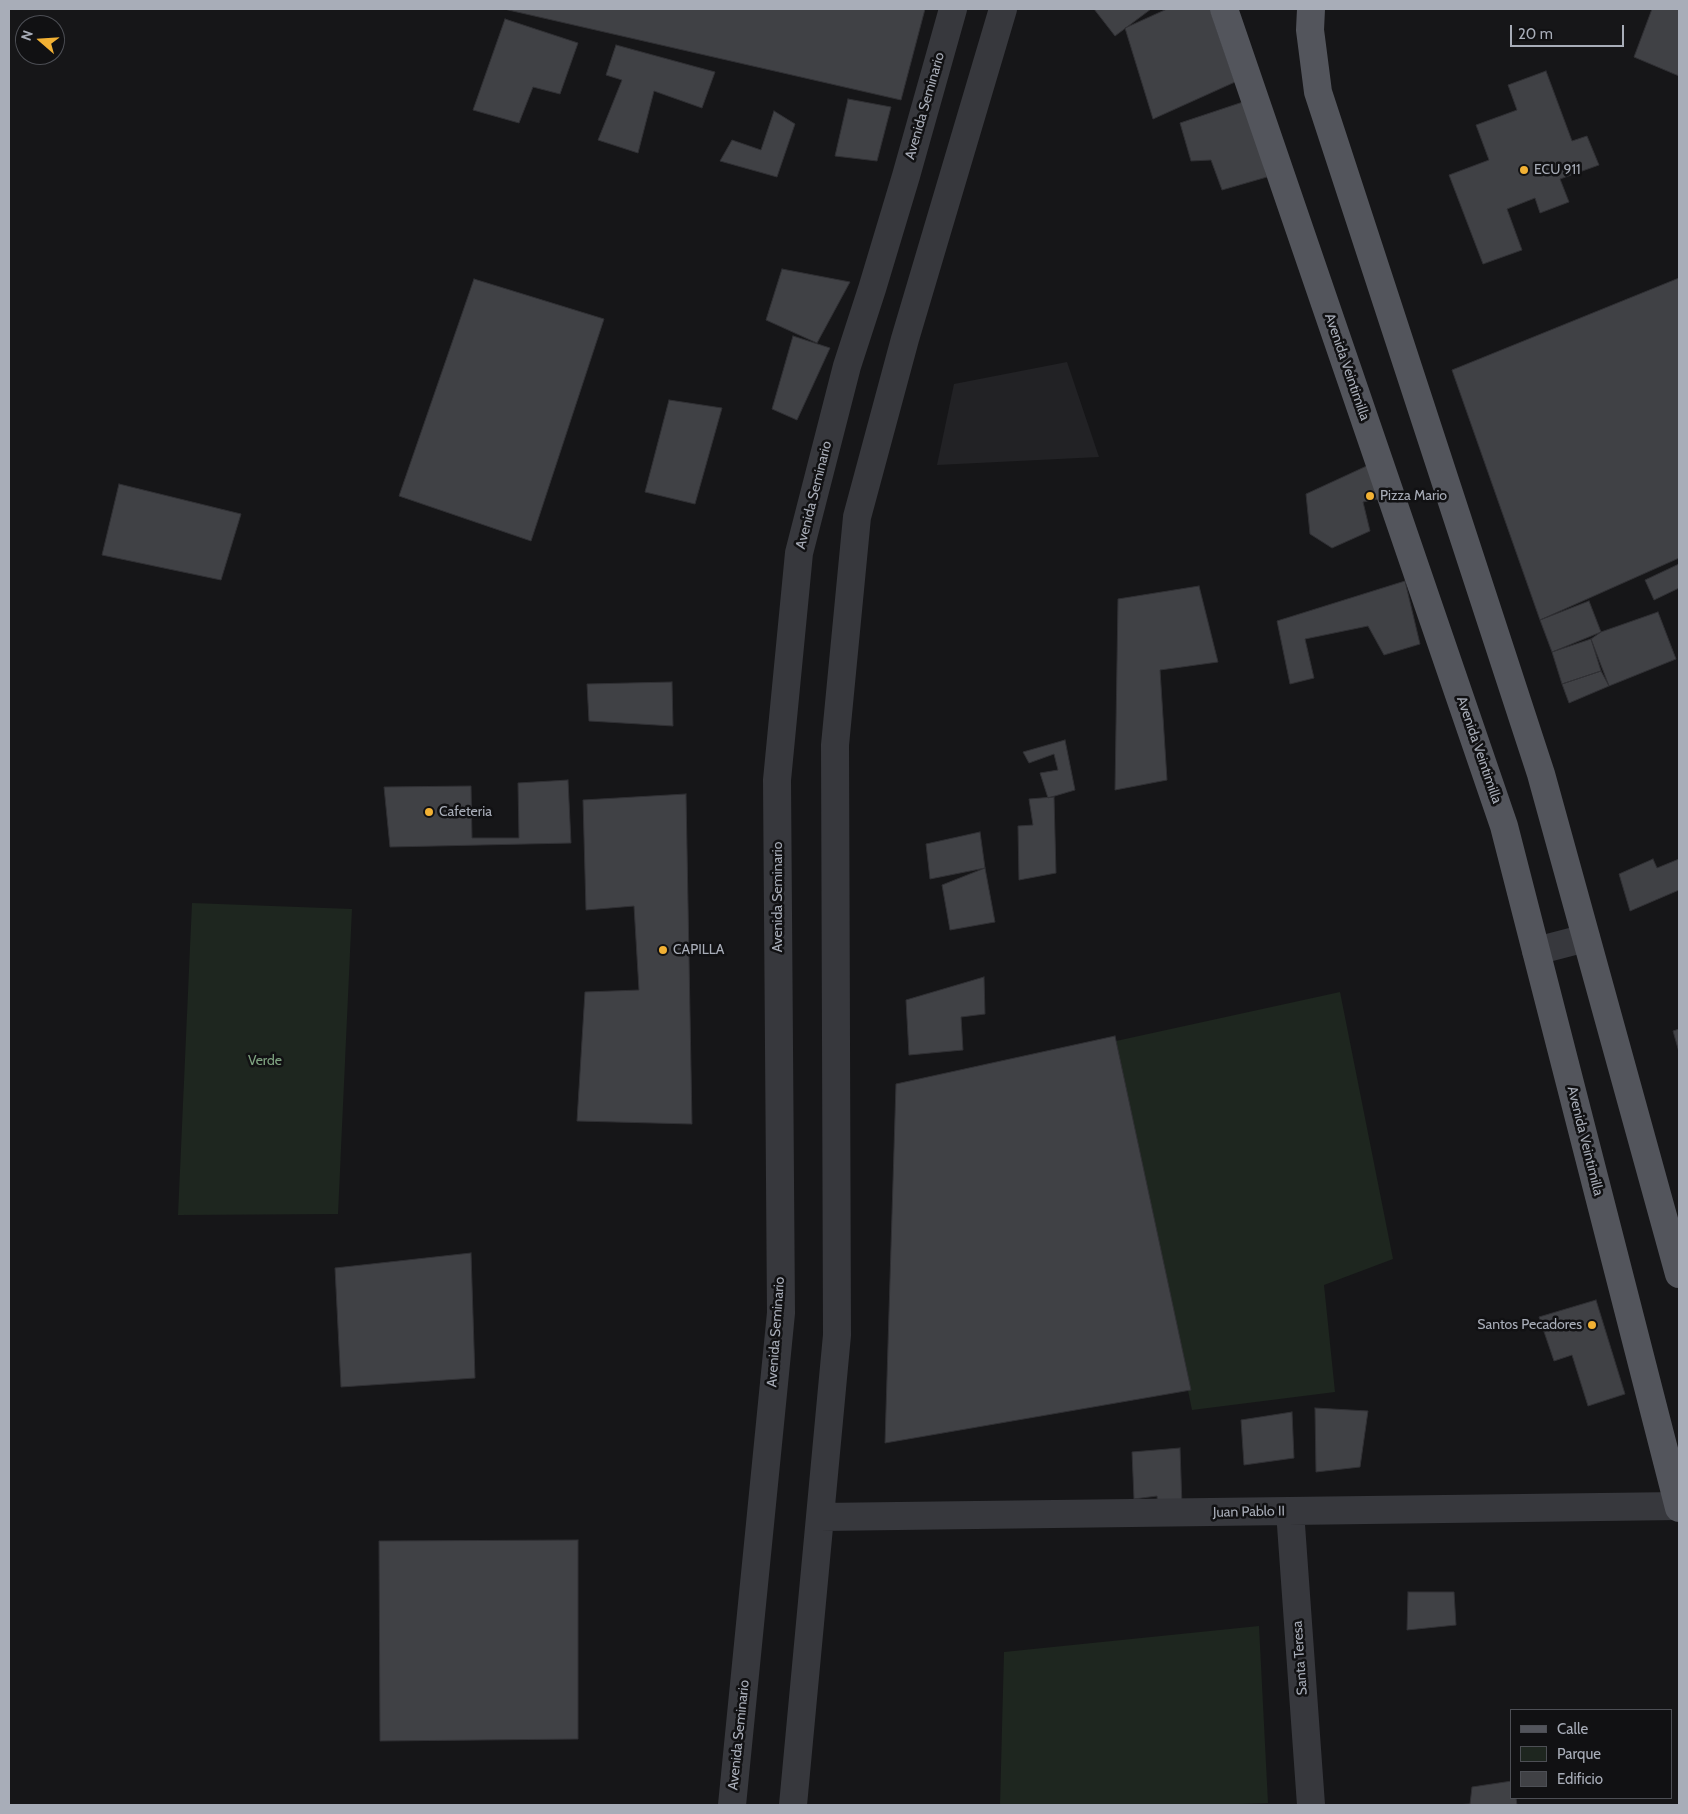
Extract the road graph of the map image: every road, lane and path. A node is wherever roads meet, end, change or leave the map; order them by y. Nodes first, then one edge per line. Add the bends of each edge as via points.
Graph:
1 (953, 9) edge
2 (1002, 9) edge
3 (1224, 9) edge
4 (1311, 9) edge
5 (1586, 938) junction
6 (1536, 951) junction
7 (1679, 1274) edge
8 (1679, 1507) edge
9 (1290, 1511) junction
10 (820, 1517) junction
11 (732, 1805) edge
12 (793, 1805) edge
13 (1310, 1805) edge

1 - 11 street, Avenida Seminario via 847,366 799,554 777,780 780,1313
2 - 10 street via 905,339 857,517 835,745 837,1335
3 - 6 main road, Avenida Veintimilla via 1504,826
4 - 5 main road via 1310,30 1318,92 1541,774
5 - 6 street
5 - 7 main road
6 - 8 main road, Avenida Veintimilla
8 - 9 street, Juan Pablo II
9 - 10 street, Juan Pablo II
9 - 13 street, Santa Teresa
10 - 12 street

